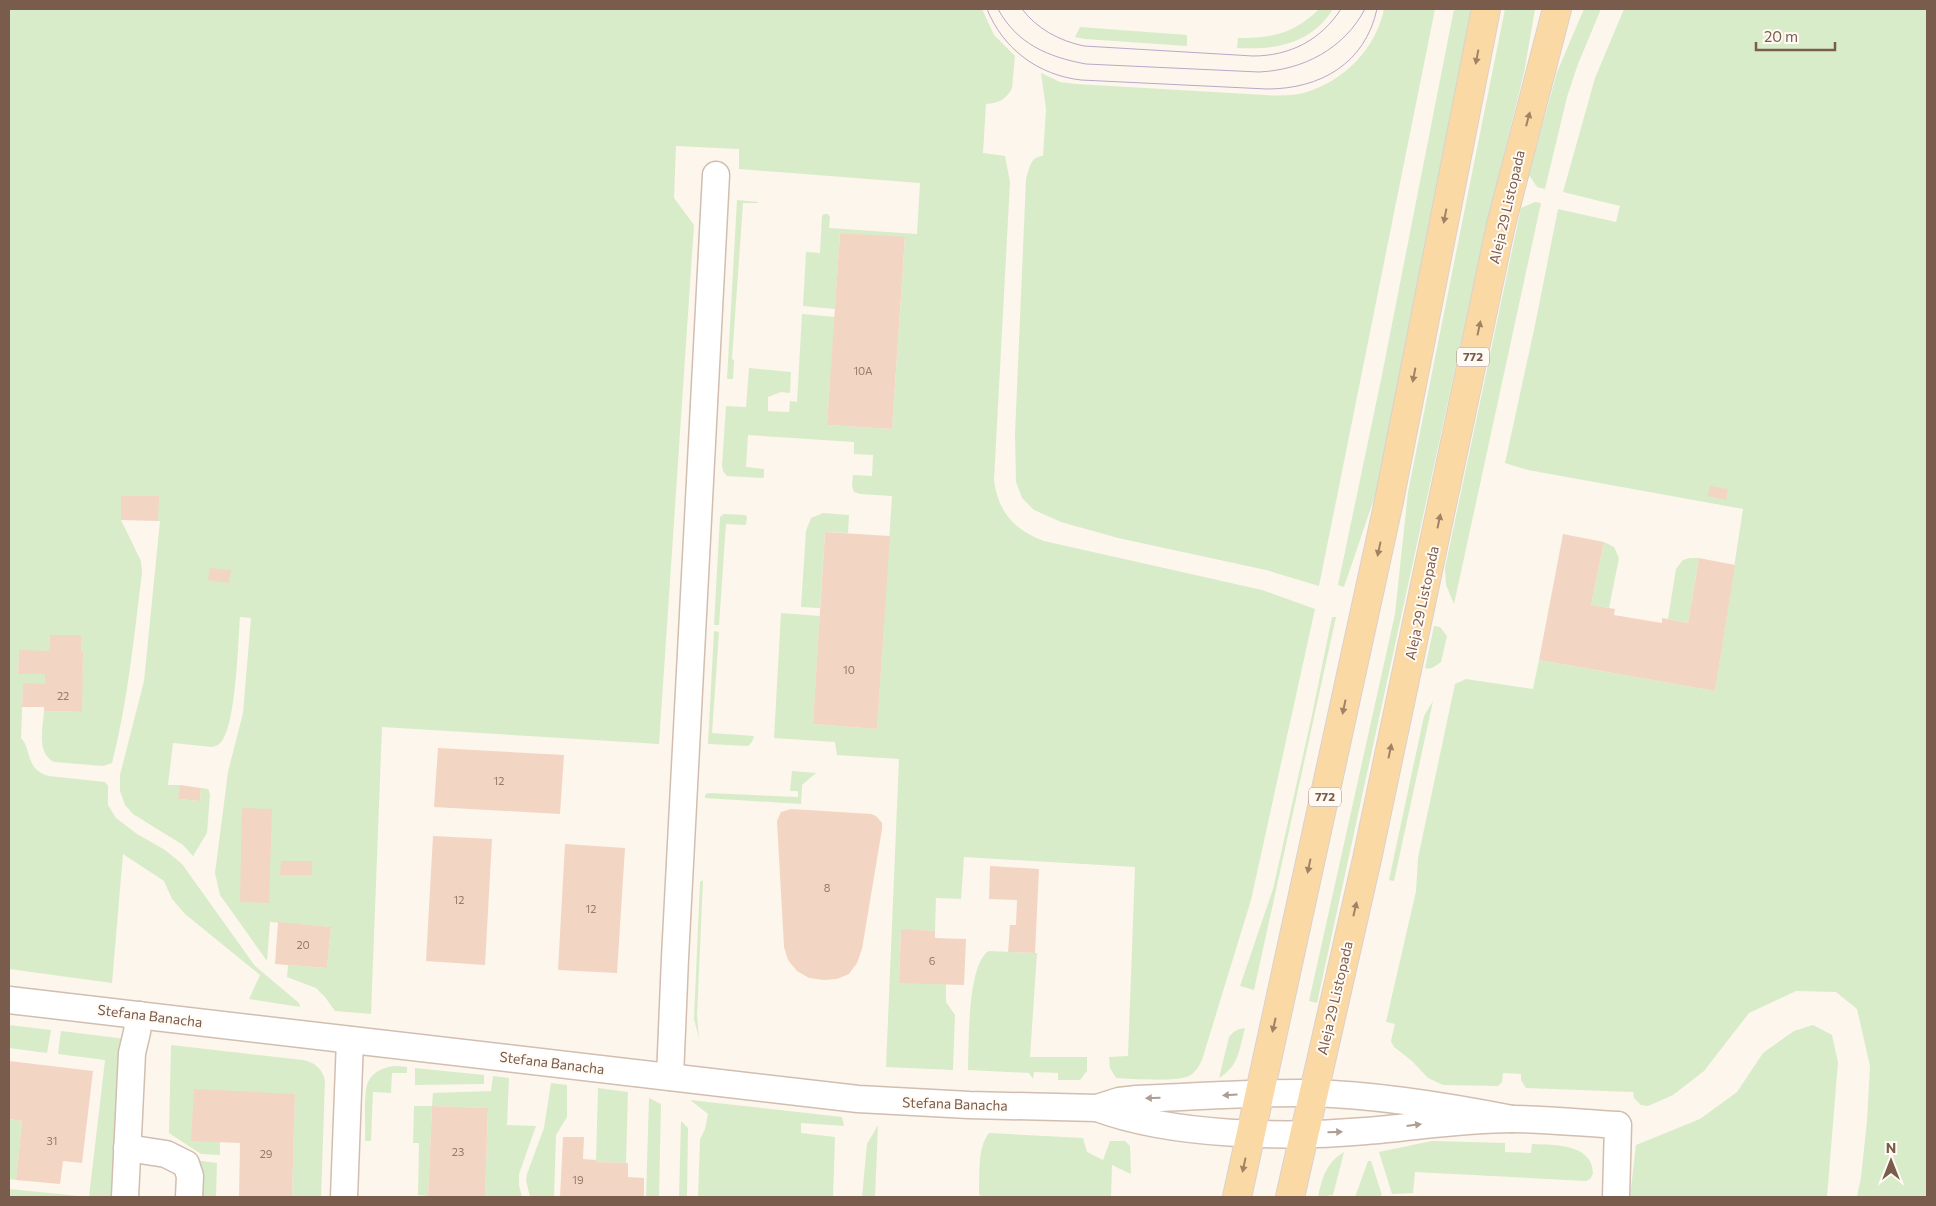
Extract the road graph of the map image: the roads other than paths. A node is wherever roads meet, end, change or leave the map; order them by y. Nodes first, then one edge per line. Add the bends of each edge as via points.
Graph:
1 (1486, 9) edge
2 (1557, 9) edge
3 (716, 175) dead end
4 (9, 1000) edge
5 (139, 1015) junction
6 (350, 1040) junction
7 (670, 1077) junction
8 (1259, 1093) junction
9 (1313, 1093) junction
10 (1097, 1108) junction
11 (1512, 1119) junction
12 (1250, 1133) junction
13 (1304, 1134) junction
14 (128, 1148) junction
15 (125, 1197) edge
16 (188, 1197) edge
17 (344, 1197) edge
18 (1237, 1197) edge
19 (1290, 1197) edge
20 (1616, 1197) edge

1 -> 8 main road, 772 via 1387,511
9 -> 2 main road, Aleja 29 Listopada / 772 via 1371,840 1501,225
3 - 7 street
4 - 5 street, Stefana Banacha
5 - 6 street, Stefana Banacha
5 - 14 street via 132,1053
6 - 7 street, Stefana Banacha
6 - 17 street
7 - 10 street, Stefana Banacha via 873,1100
8 - 9 street, Stefana Banacha
8 -> 10 street, Stefana Banacha via 1137,1099
8 - 12 main road, 772
9 - 11 street, Stefana Banacha via 1444,1106
9 - 13 main road, Aleja 29 Listopada / 772
10 - 12 street, Stefana Banacha via 1137,1120
13 -> 11 street, Stefana Banacha
11 - 20 street via 1618,1125
12 - 13 street, Stefana Banacha
12 -> 18 main road, 772
13 - 19 main road, Aleja 29 Listopada / 772
14 - 15 street
14 - 16 street via 166,1154 186,1164 190,1176

